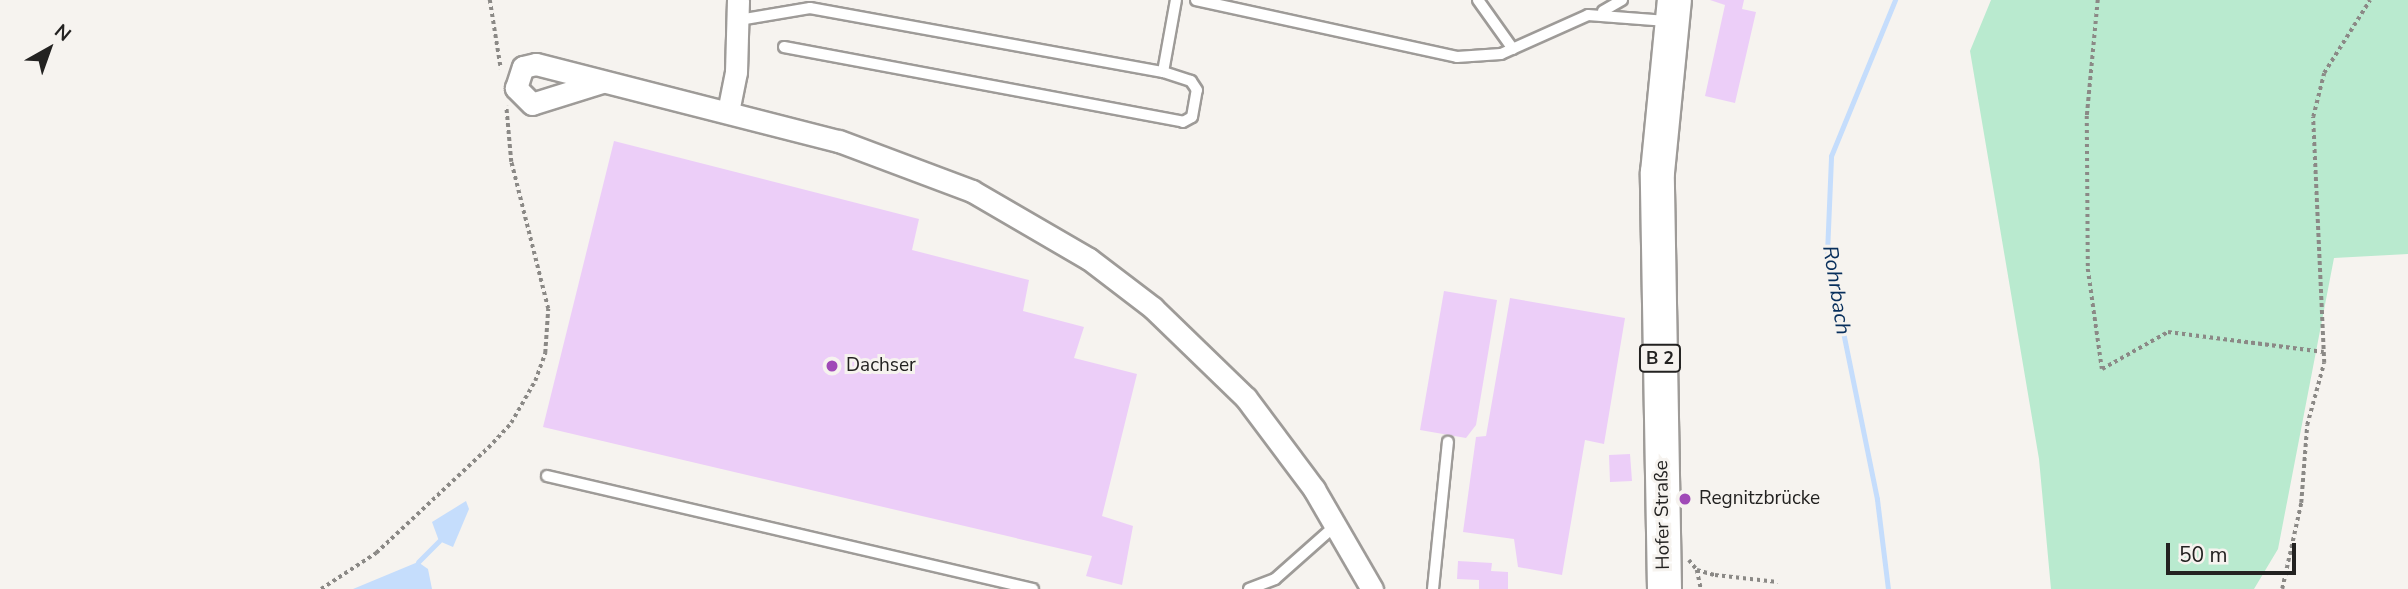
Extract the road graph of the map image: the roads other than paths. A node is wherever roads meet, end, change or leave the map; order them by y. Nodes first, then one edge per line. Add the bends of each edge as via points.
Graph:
1 (1176, 0) edge
2 (1196, 0) edge
3 (1478, 0) edge
4 (1622, 0) edge
5 (738, 10) edge
6 (1672, 11) edge
7 (1601, 13) junction
8 (784, 47) dead end
9 (1513, 49) junction
10 (1163, 72) junction
11 (602, 82) junction
12 (728, 112) junction
13 (1448, 442) dead end
14 (547, 476) dead end
15 (1336, 525) junction
16 (1033, 589) edge
17 (1249, 589) edge
18 (1372, 589) edge
19 (1433, 589) edge
20 (1664, 589) edge

1 - 10 lane
2 - 9 lane via 1457,57
3 - 9 lane
4 - 7 lane
5 - 10 lane via 810,8
5 - 12 street
6 - 7 lane
6 - 20 main road, Hofer Straße / B 2 via 1657,172
7 - 9 lane via 1574,19
8 - 10 lane via 1183,122 1192,117 1197,90 1191,81
11 - 11 street via 532,104 516,88 519,73 528,64
11 - 12 street
12 - 15 street via 913,166 994,202 1089,259 1153,308 1246,398
13 - 19 lane
14 - 16 lane
15 - 17 lane via 1275,579
15 - 18 street

